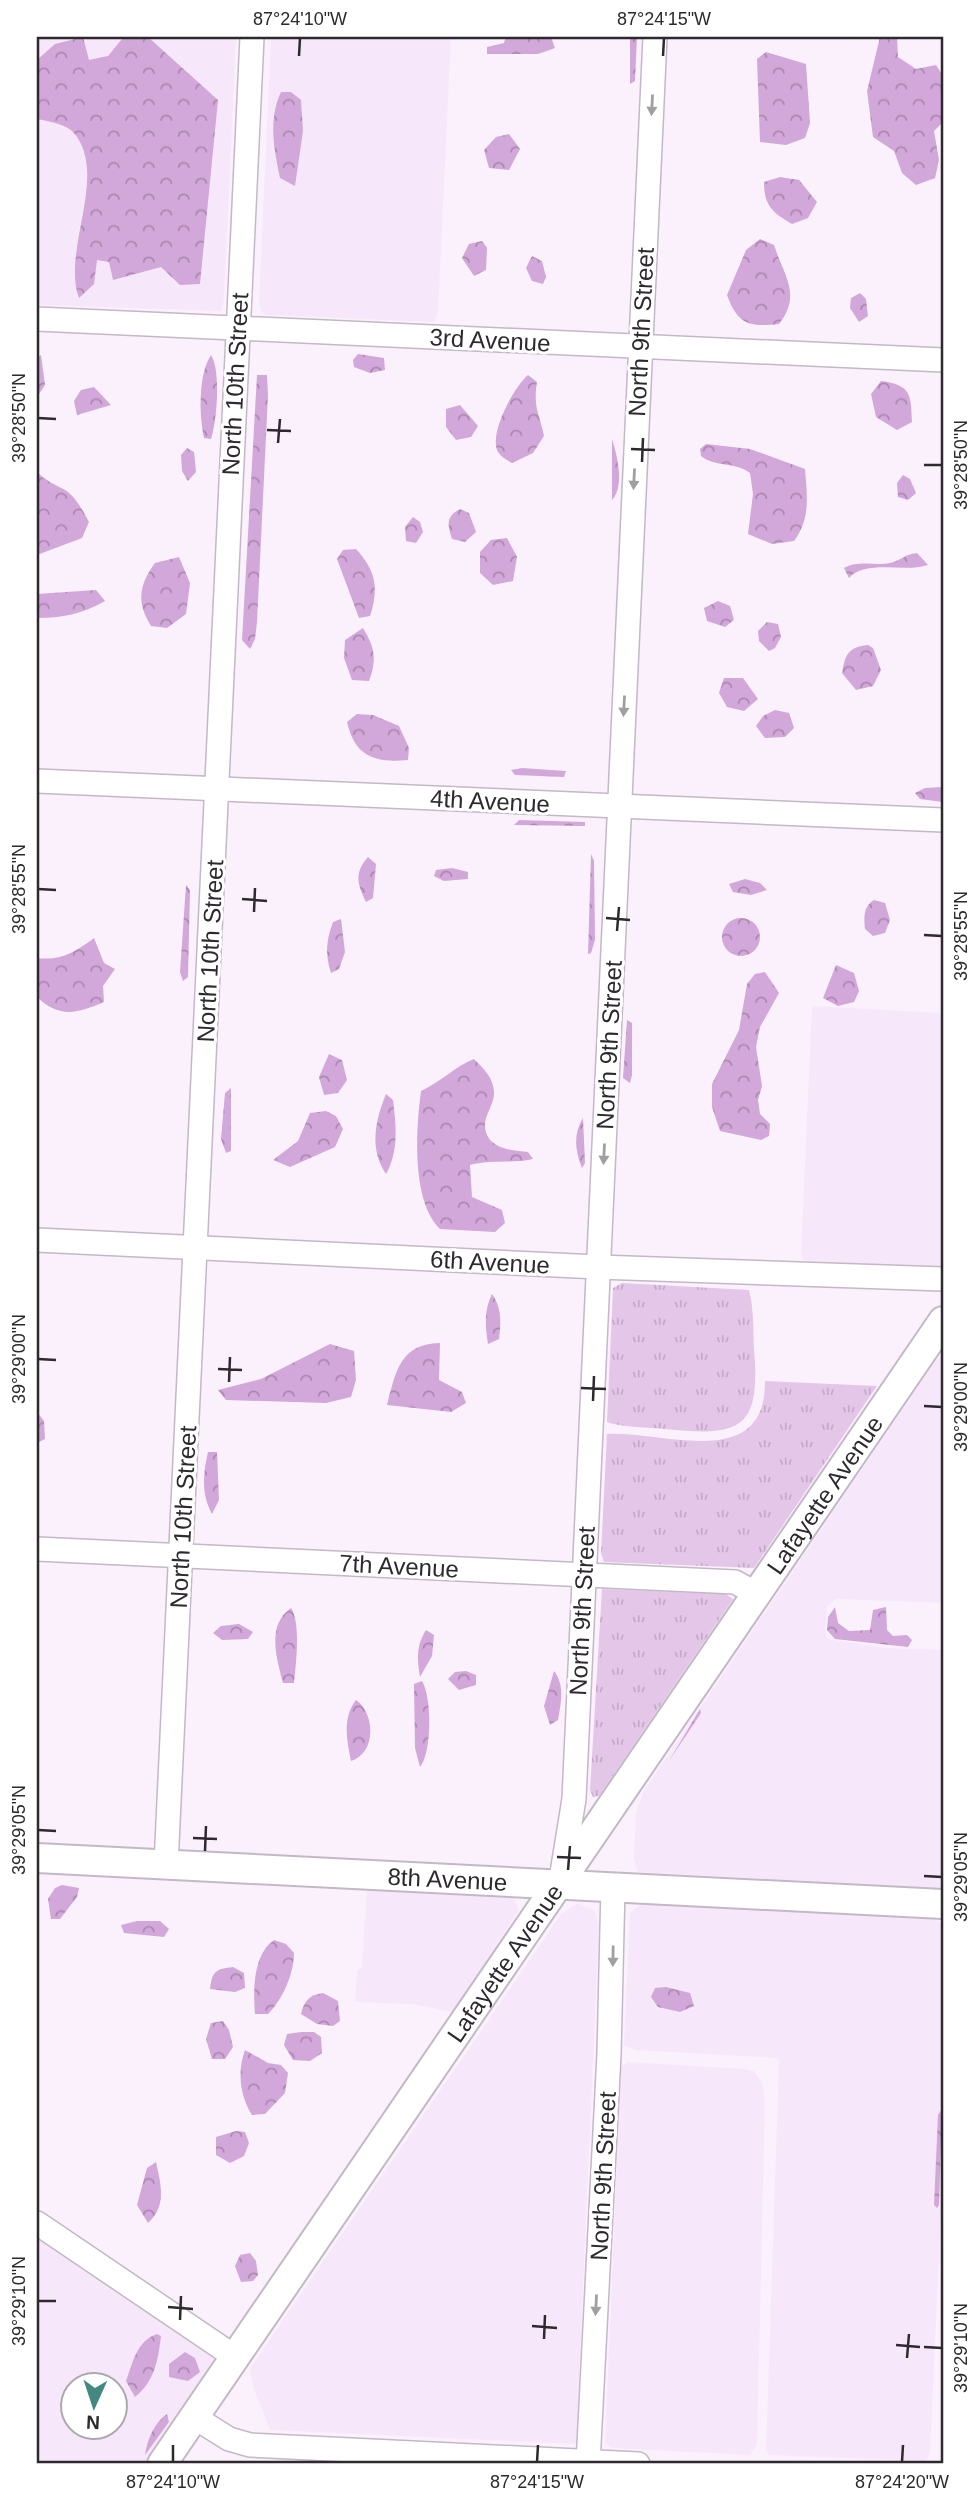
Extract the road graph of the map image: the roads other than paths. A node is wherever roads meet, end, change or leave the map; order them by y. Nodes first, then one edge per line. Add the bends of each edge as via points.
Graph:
1 (252, 37) edge
2 (655, 37) edge
3 (37, 319) edge
4 (238, 328) junction
5 (641, 347) junction
6 (943, 360) edge
7 (37, 781) edge
8 (217, 789) junction
9 (619, 807) junction
10 (943, 820) edge
11 (37, 1240) edge
12 (196, 1248) junction
13 (598, 1267) junction
14 (943, 1279) edge
15 (943, 1321) edge
16 (943, 1345) edge
17 (912, 1366) junction
18 (37, 1549) edge
19 (181, 1555) junction
20 (584, 1575) junction
21 (757, 1594) junction
22 (37, 1858) edge
23 (166, 1865) junction
24 (37, 1866) edge
25 (560, 1884) junction
26 (613, 1887) junction
27 (943, 1904) edge
28 (37, 2223) edge
29 (235, 2357) junction
30 (194, 2417) junction
31 (250, 2454) edge
32 (588, 2463) edge
33 (162, 2464) edge
34 (638, 2464) edge

1 - 4 street, North 10th Street
2 -> 5 street, North 9th Street
3 - 4 street, 3rd Avenue
4 - 5 street, 3rd Avenue
4 - 8 street, North 10th Street
5 - 6 street, 3rd Avenue
5 -> 9 street, North 9th Street
7 - 8 street, 4th Avenue
8 - 9 street, 4th Avenue
8 - 12 street, North 10th Street
9 - 10 street, 4th Avenue
9 -> 13 street, North 9th Street
11 - 12 street, 6th Avenue
12 - 13 street, 6th Avenue
12 - 19 street, North 10th Street
13 - 14 street, 6th Avenue
13 - 20 street, North 9th Street
15 - 17 street, Lafayette Avenue
16 - 17 street
17 - 21 street, Lafayette Avenue
18 - 19 street, 7th Avenue
19 - 20 street, 7th Avenue
19 - 23 street, North 10th Street
20 - 21 street, 7th Avenue via 735,1582
20 - 25 street, North 9th Street via 574,1799
21 - 25 street, Lafayette Avenue
22 - 23 street, 8th Avenue
22 - 24 street
23 - 25 street, 8th Avenue
25 - 26 street, 8th Avenue
25 - 29 street, Lafayette Avenue
26 - 27 street, 8th Avenue
26 -> 32 street, North 9th Street
28 - 29 street
29 - 30 street, Lafayette Avenue
30 - 31 street
30 - 33 street, Lafayette Avenue
31 - 32 street
32 - 34 street

